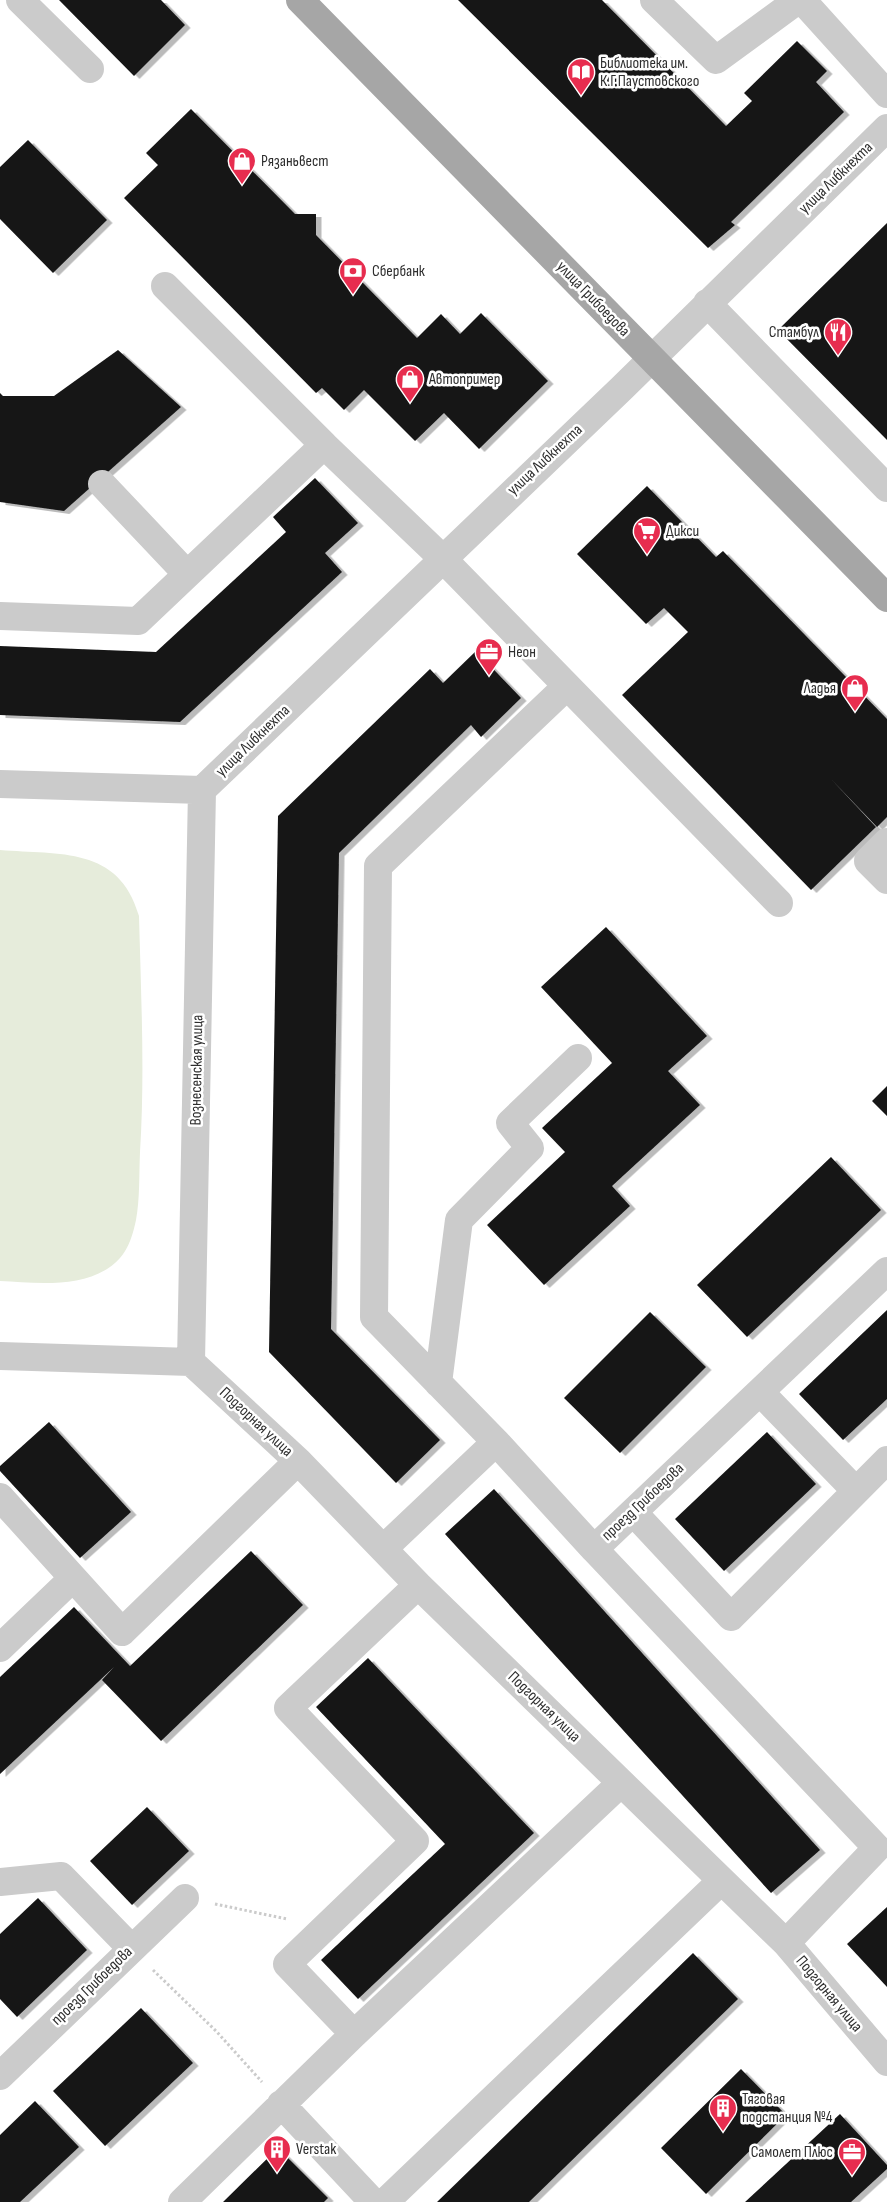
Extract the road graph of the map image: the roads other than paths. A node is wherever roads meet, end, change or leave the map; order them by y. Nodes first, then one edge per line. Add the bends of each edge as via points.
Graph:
1 (20, 0) edge
2 (654, 0) edge
3 (800, 0) edge
4 (306, 2) edge
5 (90, 69) dead end
6 (887, 94) edge
7 (887, 128) edge
8 (165, 286) dead end
9 (708, 303) junction
10 (651, 358) junction
11 (324, 445) junction
12 (102, 484) dead end
13 (887, 488) edge
14 (442, 558) junction
15 (187, 574) junction
16 (887, 598) edge
17 (0, 616) edge
18 (566, 686) junction
19 (0, 784) edge
20 (202, 790) junction
21 (887, 842) edge
22 (887, 880) edge
23 (779, 903) dead end
24 (578, 1058) dead end
25 (887, 1271) edge
26 (0, 1356) edge
27 (191, 1362) junction
28 (438, 1382) junction
29 (760, 1392) junction
30 (496, 1442) junction
31 (887, 1460) edge
32 (298, 1461) junction
33 (856, 1491) junction
34 (0, 1496) edge
35 (633, 1512) junction
36 (384, 1548) junction
37 (594, 1548) junction
38 (73, 1578) junction
39 (418, 1585) junction
40 (0, 1648) edge
41 (621, 1783) junction
42 (882, 1848) edge
43 (721, 1881) junction
44 (0, 1882) edge
45 (185, 1898) road end
46 (786, 1943) junction
47 (132, 1948) junction
48 (354, 2034) junction
49 (884, 2053) edge
50 (0, 2076) edge
51 (281, 2104) junction
52 (182, 2202) edge
53 (373, 2202) edge
54 (385, 2202) edge

1 - 5 street
2 - 3 street via 716,60
3 - 6 street
4 - 10 main road, улица Грибоедова
7 - 9 street, улица Либкнехта
8 - 11 street
9 - 10 street, улица Либкнехта
9 - 13 street
10 - 14 street, улица Либкнехта
10 - 16 main road, улица Грибоедова
11 - 14 street
11 - 15 street
12 - 15 street
14 - 18 street
14 - 20 street, улица Либкнехта
15 - 17 street via 138,621
18 - 23 street
18 - 28 street, проезд Грибоедова via 378,866 374,1317
19 - 20 street
20 - 27 street, Вознесенская улица
21 - 22 street via 868,861
24 - 28 street via 510,1123 530,1148 459,1220
25 - 29 street, проезд Грибоедова
26 - 27 street
27 - 32 street, Подгорная улица
28 - 30 street, проезд Грибоедова
29 - 33 street
29 - 35 street, проезд Грибоедова
30 - 36 street
30 - 37 street, проезд Грибоедова
31 - 33 street
32 - 36 street, Подгорная улица
32 - 38 street via 122,1632
33 - 35 street via 731,1617
34 - 38 street
35 - 37 street, проезд Грибоедова
36 - 39 street, Подгорная улица
37 - 42 street
38 - 40 street
39 - 41 street, Подгорная улица
39 - 48 street via 288,1708 415,1841 287,1964
41 - 43 street, Подгорная улица
41 - 48 street
42 - 46 street
43 - 46 street, Подгорная улица
43 - 54 street
44 - 47 street via 61,1876
45 - 47 street, проезд Грибоедова
46 - 49 street, Подгорная улица
47 - 50 street, проезд Грибоедова
48 - 51 street
51 - 52 street
51 - 53 street

